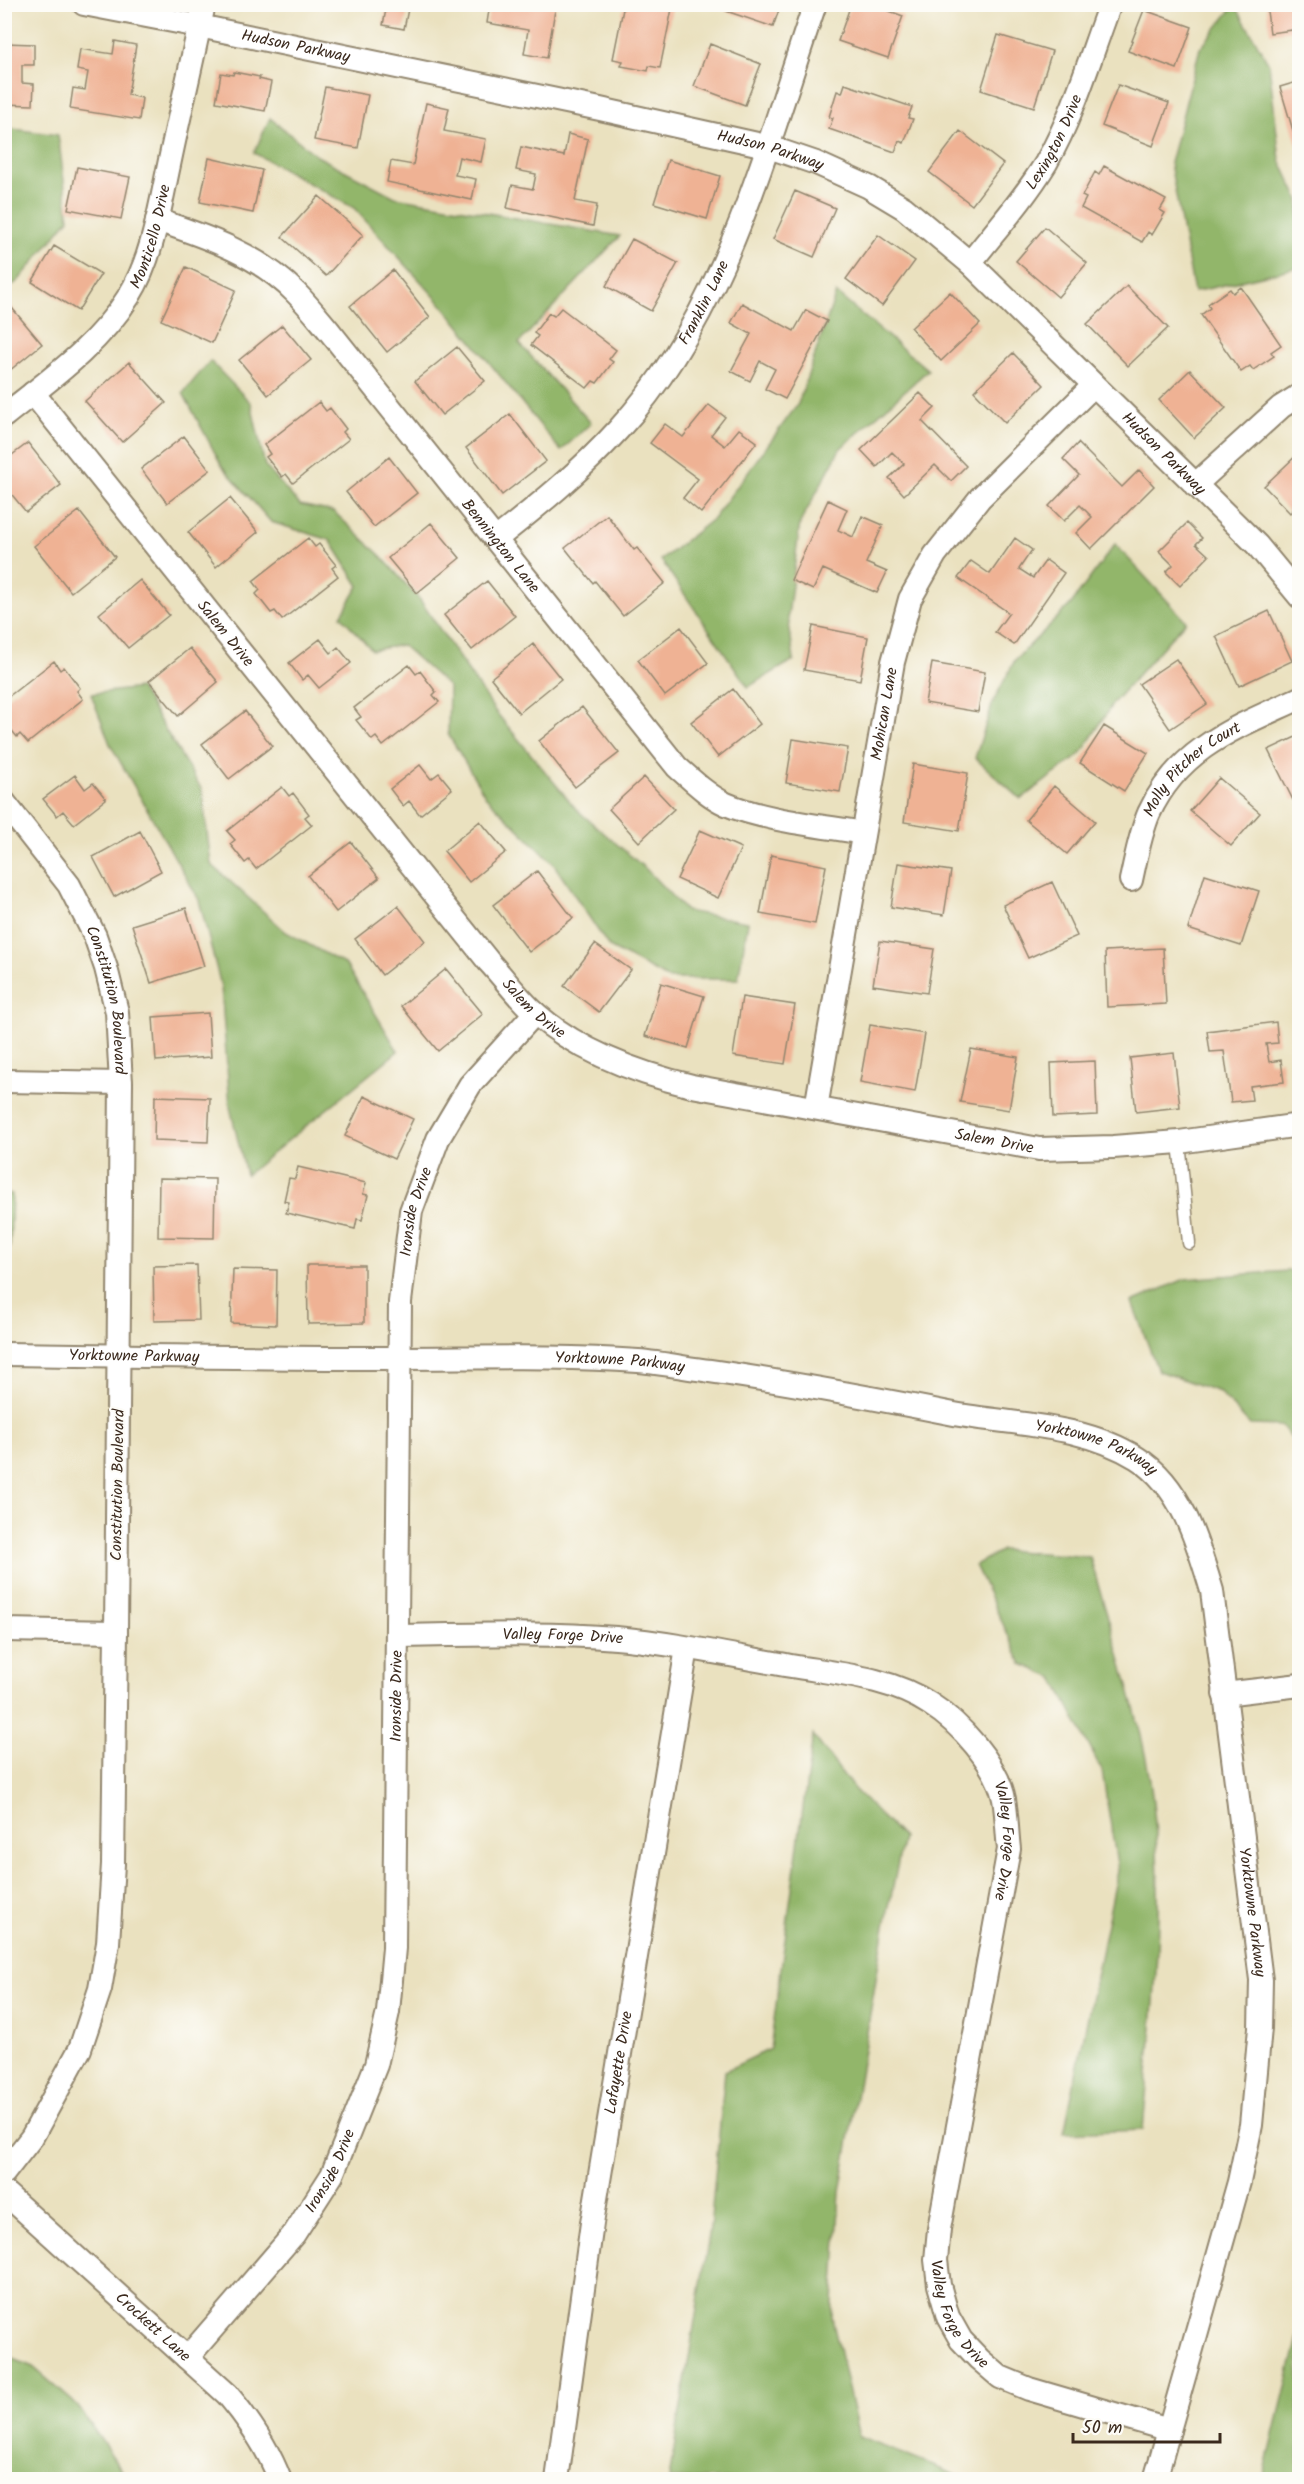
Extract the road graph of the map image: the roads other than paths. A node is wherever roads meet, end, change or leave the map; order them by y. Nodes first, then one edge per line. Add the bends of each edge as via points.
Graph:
1 (84, 4) edge
2 (814, 4) edge
3 (1110, 4) edge
4 (201, 15) edge
5 (766, 146) junction
6 (157, 220) junction
7 (970, 263) junction
8 (1093, 386) junction
9 (33, 393) junction
10 (1299, 395) edge
11 (4, 416) edge
12 (1196, 485) junction
13 (496, 539) junction
14 (1299, 597) edge
15 (1299, 698) edge
16 (4, 802) edge
17 (863, 833) junction
18 (1131, 880) dead end
19 (535, 1013) junction
20 (4, 1081) edge
21 (121, 1083) junction
22 (816, 1108) junction
23 (1299, 1125) edge
24 (1179, 1142) junction
25 (1189, 1243) dead end
26 (4, 1354) edge
27 (120, 1355) junction
28 (400, 1358) junction
29 (4, 1630) edge
30 (116, 1632) junction
31 (398, 1636) junction
32 (687, 1648) junction
33 (1299, 1685) edge
34 (1224, 1694) junction
35 (4, 2174) edge
36 (4, 2192) edge
37 (187, 2358) junction
38 (1169, 2430) junction
39 (280, 2480) edge
40 (557, 2480) edge
41 (1155, 2480) edge

1 - 4 street, Hudson Parkway
2 - 5 street, Franklin Lane
3 - 7 street, Lexington Drive via 1064,127 1046,163
4 - 5 street, Hudson Parkway
4 - 6 street, Monticello Drive
5 - 7 street, Hudson Parkway via 869,187 904,208
5 - 13 street, Franklin Lane via 734,240 714,284 684,342 652,389 619,430 566,482
6 - 9 street, Monticello Drive via 129,296 81,353
6 - 13 street, Bennington Lane via 211,238 251,257 297,293
7 - 8 street, Hudson Parkway
8 - 12 street, Hudson Parkway
8 - 17 street, Mohican Lane via 980,498 935,555 910,599 893,662
9 - 11 street, Monticello Drive
9 - 19 street, Salem Drive via 489,962
10 - 12 street
12 - 14 street, Hudson Parkway via 1257,545
13 - 17 street, Bennington Lane via 677,767 706,791 725,803 756,813
15 - 18 street, Molly Pitcher Court via 1222,735 1193,753 1177,770 1149,813
16 - 21 street, Constitution Boulevard via 69,885 95,936 117,1012
17 - 22 street, Mohican Lane
19 - 22 street, Salem Drive via 576,1041 651,1076
19 - 28 street, Ironside Drive via 470,1085 438,1139 411,1211 400,1302
20 - 21 street
21 - 27 street, Constitution Boulevard
22 - 24 street, Salem Drive via 1039,1149
23 - 24 street, Salem Drive
24 - 25 lane
26 - 27 street, Yorktowne Parkway
27 - 28 street, Yorktowne Parkway
27 - 30 street, Constitution Boulevard
28 - 31 street, Ironside Drive
28 - 34 street, Yorktowne Parkway via 549,1356 642,1362 790,1382 1105,1440 1155,1472 1185,1513 1197,1538 1212,1591
29 - 30 street
30 - 35 street, Constitution Boulevard via 112,1864 108,1943 100,1989 80,2049 32,2137
31 - 32 street, Valley Forge Drive via 616,1638
31 - 37 street, Ironside Drive via 394,1948 388,2012 376,2065 332,2175 317,2201 269,2266
32 - 38 street, Valley Forge Drive via 901,1688 931,1704 977,1746 1003,1797 1009,1849 939,2229 936,2260 945,2307 961,2340 1000,2377 1029,2390
32 - 40 street, Lafayette Drive via 592,2223
33 - 34 street
34 - 38 street, Yorktowne Parkway via 1261,1980 1260,2028 1251,2125 1239,2182
36 - 37 street, Crockett Lane
37 - 39 street, Crockett Lane via 248,2419
38 - 41 street, Yorktowne Parkway

